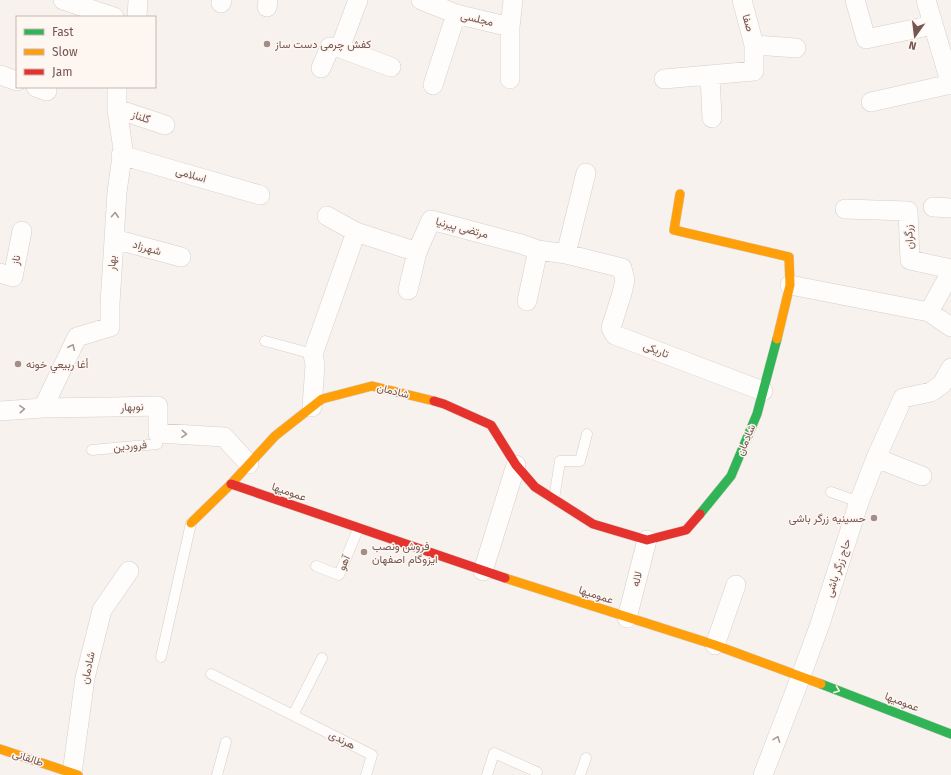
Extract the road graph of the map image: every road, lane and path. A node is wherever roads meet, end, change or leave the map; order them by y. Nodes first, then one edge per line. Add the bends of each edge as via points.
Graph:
1 (63, 0) edge
2 (138, 0) edge
3 (358, 0) edge
4 (421, 0) edge
5 (513, 0) edge
6 (742, 0) edge
7 (855, 0) edge
8 (926, 0) edge
9 (456, 14) junction
10 (111, 16) edge
11 (138, 16) edge
12 (933, 25) junction
13 (510, 27) junction
14 (754, 46) junction
15 (340, 48) junction
16 (796, 48) dead end
17 (391, 67) dead end
18 (321, 68) dead end
19 (0, 75) edge
20 (710, 75) junction
21 (664, 78) dead end
22 (510, 79) dead end
23 (16, 81) edge
24 (432, 85) dead end
25 (951, 85) edge
26 (117, 88) edge
27 (871, 102) dead end
28 (117, 108) junction
29 (712, 118) dead end
30 (165, 125) dead end
31 (121, 155) junction
32 (586, 173) dead end
33 (680, 194) dead end
34 (260, 195) dead end
35 (845, 209) dead end
36 (327, 216) dead end
37 (22, 231) dead end
38 (356, 232) junction
39 (114, 239) junction
40 (538, 250) junction
41 (417, 252) junction
42 (566, 254) junction
43 (181, 258) dead end
44 (622, 268) joint
45 (951, 269) edge
46 (951, 272) edge
47 (0, 273) edge
48 (790, 285) junction
49 (408, 290) dead end
50 (527, 301) dead end
51 (929, 312) junction
52 (951, 327) edge
53 (265, 341) dead end
54 (314, 354) junction
55 (951, 368) edge
56 (763, 391) junction
57 (312, 407) junction
58 (44, 408) junction
59 (0, 411) edge
60 (158, 433) junction
61 (587, 434) dead end
62 (92, 450) dead end
63 (876, 458) junction
64 (249, 464) junction
65 (516, 465) junction
66 (922, 476) dead end
67 (230, 484) junction
68 (831, 492) dead end
69 (554, 499) junction
70 (859, 502) junction
71 (191, 523) joint
72 (358, 529) junction
73 (647, 540) junction
74 (316, 566) dead end
75 (128, 571) dead end
76 (483, 571) junction
77 (736, 585) dead end
78 (627, 618) junction
79 (715, 645) junction
80 (161, 657) dead end
81 (322, 658) dead end
82 (211, 674) dead end
83 (801, 676) junction
84 (292, 715) junction
85 (951, 734) edge
86 (226, 742) dead end
87 (0, 749) edge
88 (586, 758) dead end
89 (537, 772) dead end
90 (75, 774) edge
91 (217, 775) edge
92 (366, 775) edge
93 (487, 775) edge
94 (580, 775) edge
95 (763, 775) edge

1 - 10 street
2 - 11 street
3 - 15 street
4 - 9 street, مجلسی
5 - 13 street, مجلسی
6 - 14 street, صفا
7 - 12 street via 866,39
8 - 12 street
9 - 13 street, مجلسی
9 - 24 street
12 - 25 street
13 - 22 street
14 - 16 street
14 - 20 street, صفا via 754,71
15 - 17 street
15 - 18 street via 330,47
19 - 23 street
20 - 21 street
20 - 29 street
25 - 27 street
26 - 28 street, بهار
28 - 30 street, گلناز
28 - 31 street, بهار via 123,149
31 - 34 street, اسلامی
39 -> 31 street, بهار
32 - 42 street
33 - 48 street, شادمان via 674,230 789,257
35 - 45 street, زرگران via 908,211 910,260
36 - 38 street
37 - 47 street, ناز via 12,277
38 - 41 street
38 - 54 street
39 - 43 street, شهرزاد
58 -> 39 street, بهار via 77,337 110,327
40 - 41 street, مرتضی پیرنیا via 430,220
40 - 42 street, مرتضی پیرنیا
40 - 50 street
41 - 49 street
42 - 44 street, مرتضی پیرنیا
44 - 56 street, تاریکی via 625,280 611,328 615,335
46 - 51 street
48 - 51 street
48 - 56 street, شادمان
51 - 52 street
53 - 54 lane
54 - 57 street
55 - 63 street, حاج زرگر باشی via 942,384 931,392 903,398
56 - 73 street, شادمان via 757,414 731,476 686,530
57 - 64 street, شادمان via 275,436
57 - 65 street, شادمان via 322,400 372,386 444,404 491,426
59 -> 58 street, نوبهار
58 - 60 street, نوبهار via 158,406
60 - 62 lane, فروردین via 157,444
60 -> 64 street via 224,437
61 - 69 lane via 580,461 560,461
63 - 66 street
63 - 70 street, حاج زرگر باشی
64 - 67 street, شادمان
65 - 69 street, شادمان via 535,487
65 - 76 street
67 - 71 street, شادمان
67 - 72 street, عمومیها
68 - 70 lane
69 - 73 street, شادمان via 593,524
70 - 83 street, حاج زرگر باشی
71 - 80 lane
72 - 74 lane, آهو via 339,575
72 - 76 street, عمومیها
73 - 78 street, لاله
75 - 90 street, شادمان via 102,610 85,678
76 - 78 street, عمومیها
77 - 79 street
78 - 79 street, عمومیها
79 - 83 street, عمومیها
81 - 84 lane
82 - 84 lane, هرندی
83 -> 85 street, عمومیها
95 -> 83 street, حاج زرگر باشی
84 - 92 lane, هرندی via 372,755
86 - 91 lane
87 - 90 street, طالقانی
88 - 94 lane
89 - 93 lane via 494,753

